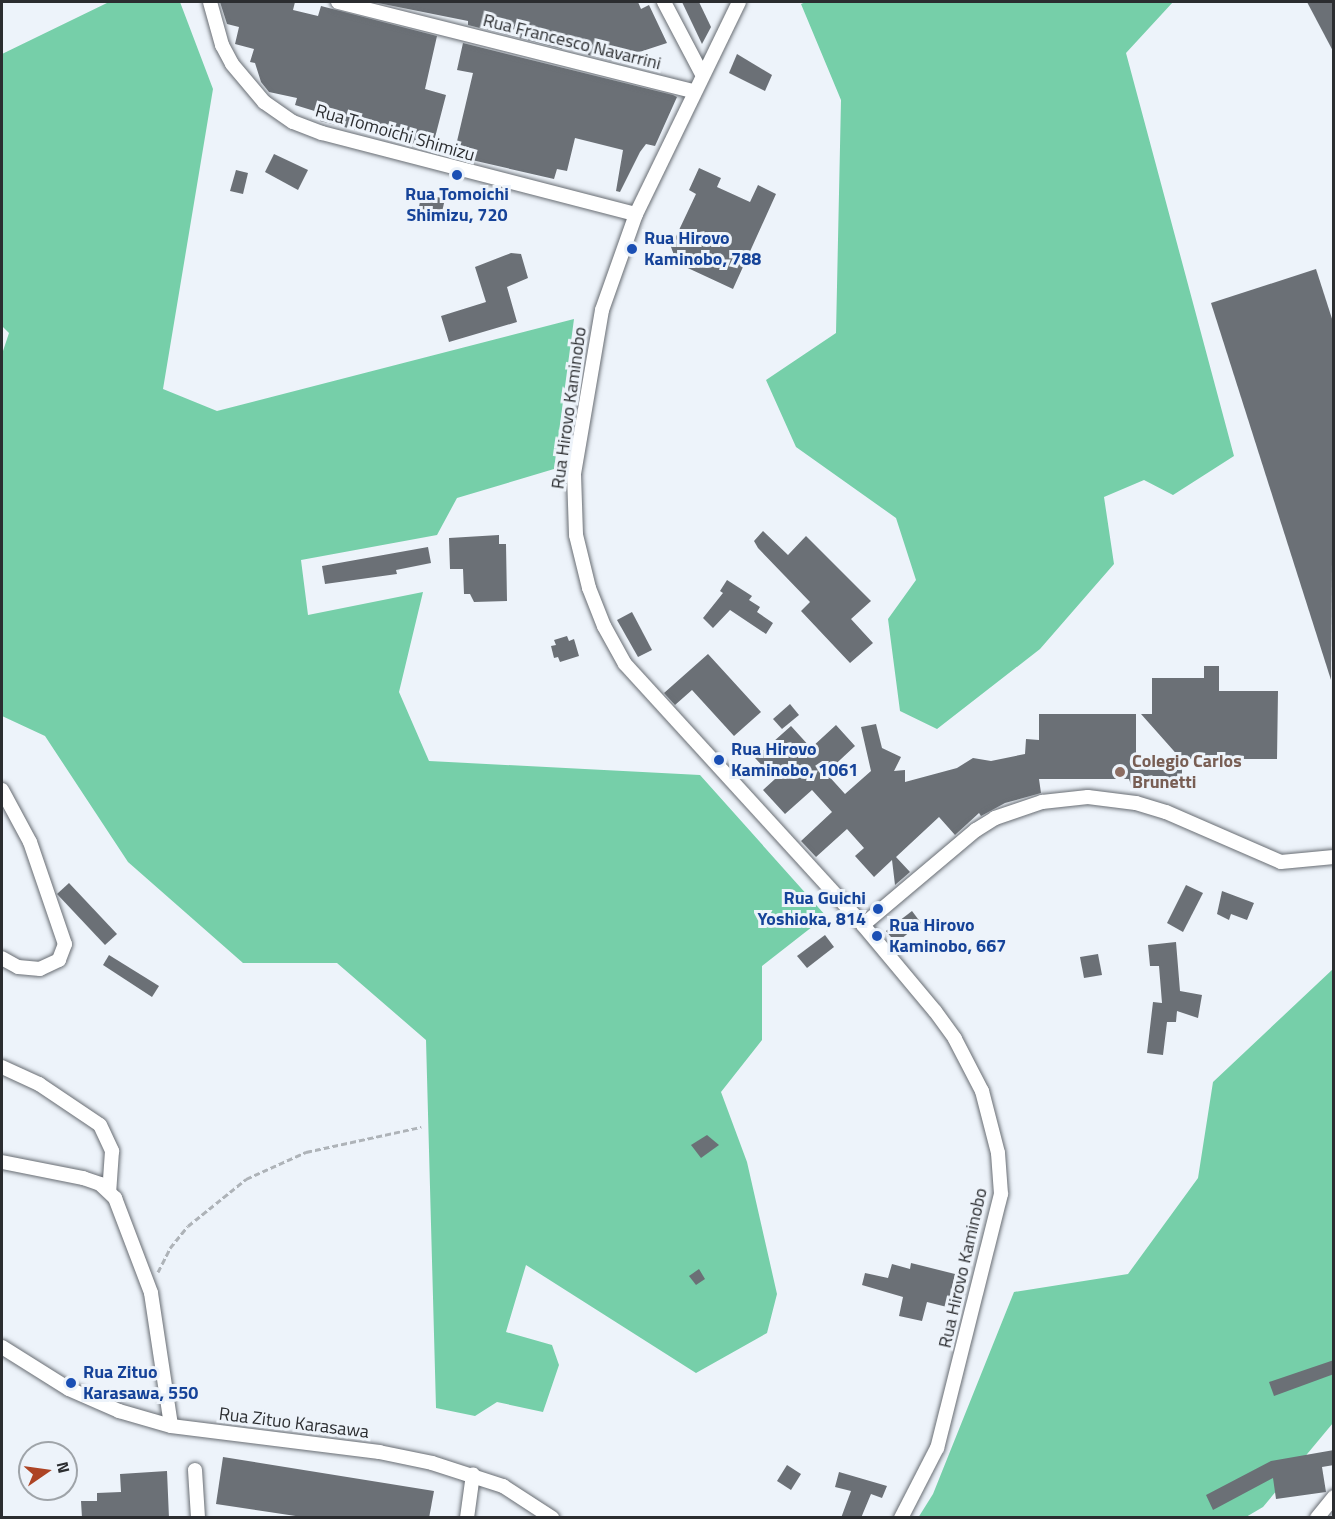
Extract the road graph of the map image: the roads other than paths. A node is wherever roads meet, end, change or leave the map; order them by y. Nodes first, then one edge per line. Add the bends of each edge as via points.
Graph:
1 (210, 2) edge
2 (345, 2) edge
3 (664, 2) edge
4 (739, 2) edge
5 (702, 74) junction
6 (693, 91) junction
7 (636, 214) junction
8 (2, 790) edge
9 (1334, 858) edge
10 (863, 925) junction
11 (2, 958) edge
12 (2, 1067) edge
13 (2, 1162) edge
14 (109, 1190) junction
15 (2, 1347) edge
16 (171, 1426) junction
17 (195, 1470) dead end
18 (472, 1474) junction
19 (1334, 1497) edge
20 (198, 1518) edge
21 (467, 1518) edge
22 (552, 1518) edge
23 (901, 1518) edge
24 (1317, 1518) edge

1 - 7 street, Rua Tomoichi Shimizu via 222,45 232,64 264,102 293,122 322,133
2 - 6 street, Rua Francesco Navarrini
3 - 5 street
4 - 5 street, Rua Hirovo Kaminobo
5 - 6 street, Rua Hirovo Kaminobo
6 - 7 street, Rua Hirovo Kaminobo
7 - 10 street, Rua Hirovo Kaminobo via 602,310 574,474 576,535 589,588 625,664
8 - 11 street via 35,852 65,944 59,960 40,969 18,967
9 - 10 street via 1281,862 1136,803 1088,797 1042,802 995,818 958,842
10 - 23 street, Rua Hirovo Kaminobo via 935,1011 971,1068 990,1116 1001,1172 993,1233 948,1411 929,1466
12 - 14 street via 39,1084 100,1125 112,1151
13 - 14 street via 83,1178
14 - 16 street via 120,1207 151,1293
15 - 16 street, Rua Zituo Karasawa via 69,1389 119,1411
16 - 18 street, Rua Zituo Karasawa via 379,1452
17 - 20 street
18 - 21 street
18 - 22 street, Rua Zituo Karasawa via 503,1486
19 - 24 street

